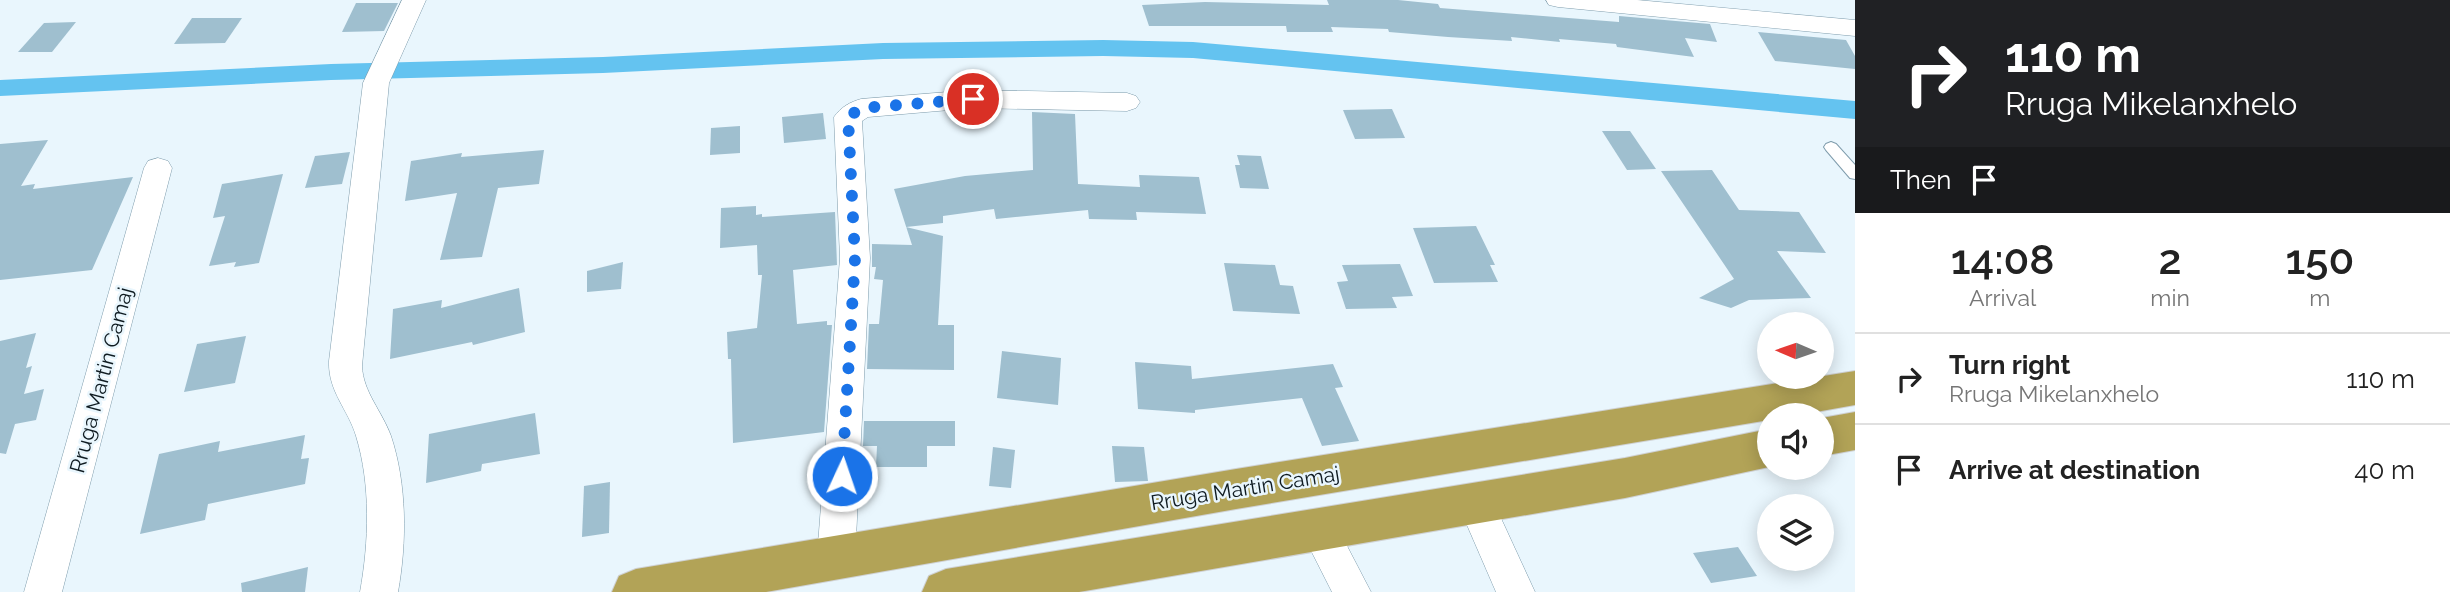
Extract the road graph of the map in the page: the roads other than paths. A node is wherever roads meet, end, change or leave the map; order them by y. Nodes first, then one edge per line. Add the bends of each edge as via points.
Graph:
1 (414, 0) edge
2 (1558, 0) edge
3 (1600, 2) edge
4 (1855, 28) edge
5 (1127, 102) dead end
6 (1831, 147) dead end
7 (158, 168) dead end
8 (1855, 174) edge
9 (1855, 388) edge
10 (1855, 431) edge
11 (1834, 435) edge
12 (1757, 450) edge
13 (1475, 502) junction
14 (1319, 529) junction
15 (836, 558) junction
16 (43, 592) edge
17 (379, 592) edge
18 (636, 592) edge
19 (946, 592) edge
20 (1352, 592) edge
21 (1516, 592) edge

1 - 17 street via 376,83 345,371 375,440 384,499
2 - 3 street
3 - 4 street
5 - 15 street via 959,100 861,108 848,117 855,258
6 - 8 lane
7 - 16 street, Rruga Martin Camaj
9 - 15 highway, Rruga Martin Camaj
10 - 11 highway
12 - 13 highway
13 - 14 highway
13 - 21 street
14 - 19 highway
14 - 20 street
15 - 18 highway, Rruga Martin Camaj

